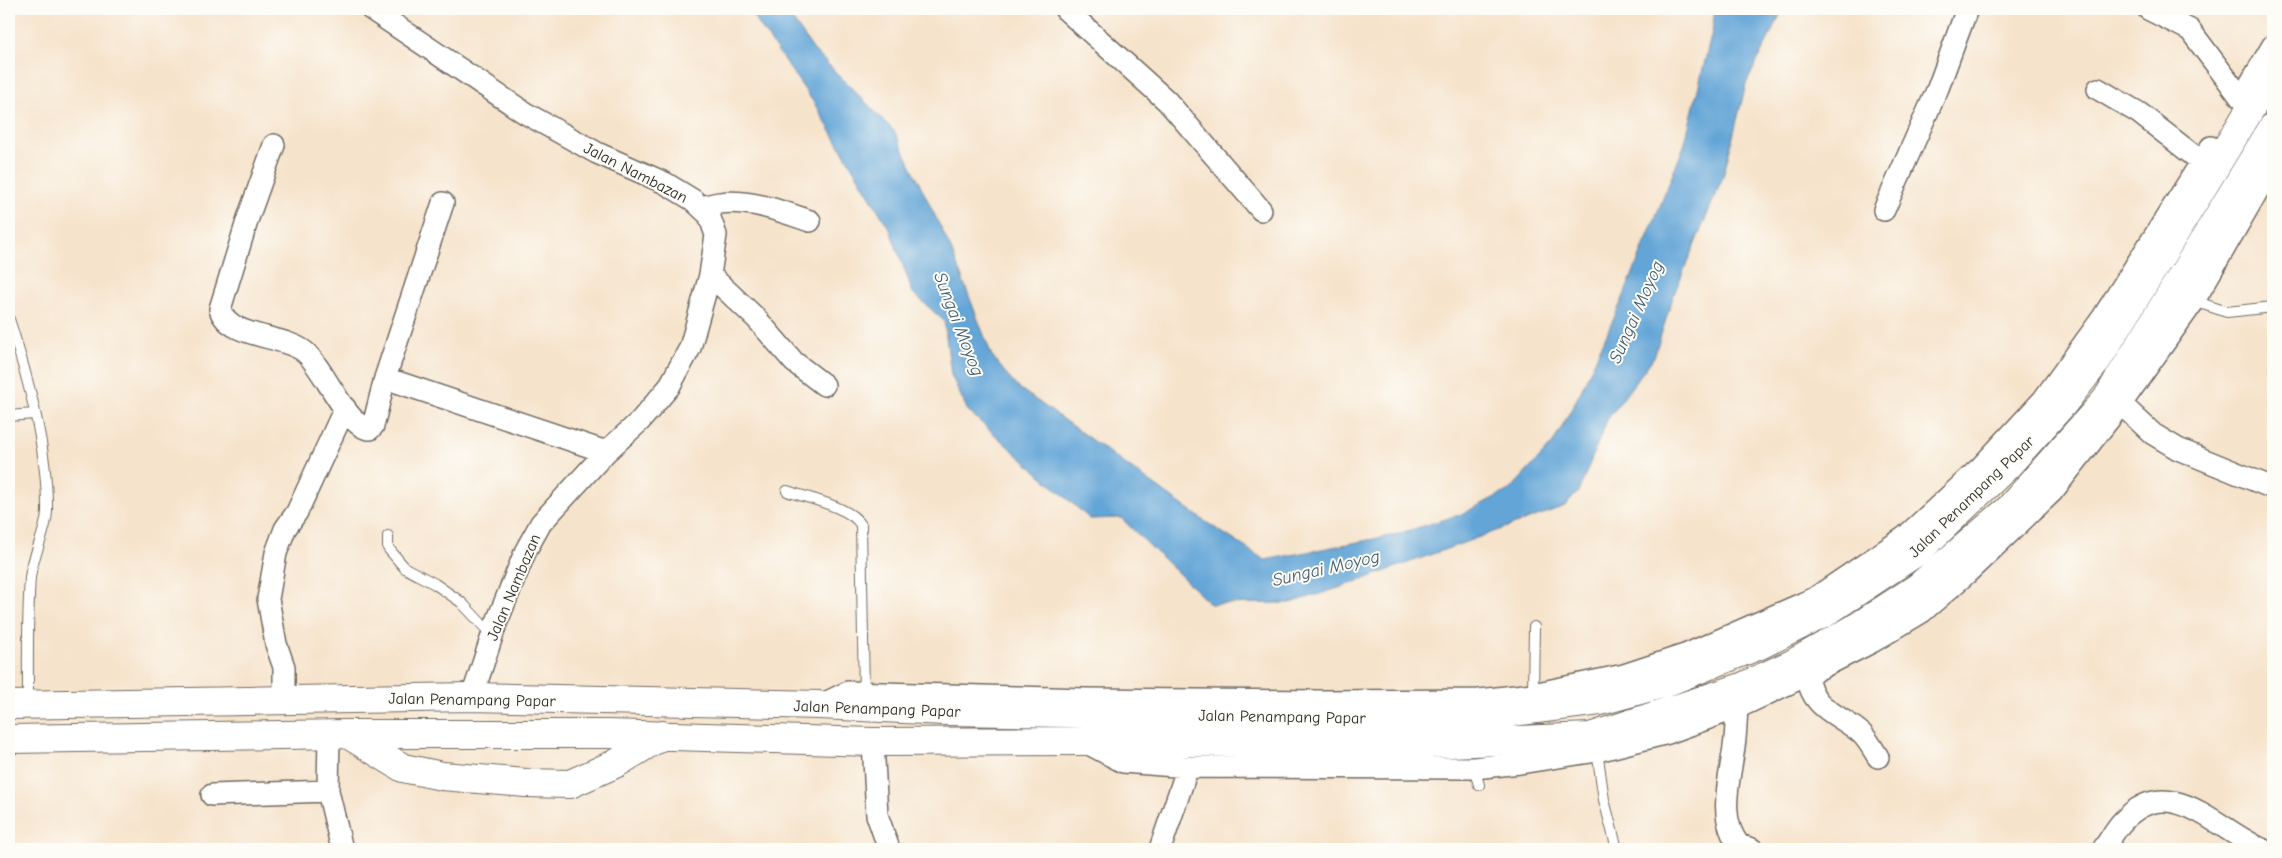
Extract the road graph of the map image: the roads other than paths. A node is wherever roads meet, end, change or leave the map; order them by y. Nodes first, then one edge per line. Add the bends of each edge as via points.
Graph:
1 (371, 9) edge
2 (1065, 9) edge
3 (1967, 9) edge
4 (2148, 9) edge
5 (2273, 46) edge
6 (2273, 72) edge
7 (2098, 89) dead end
8 (2241, 98) junction
9 (2273, 127) edge
10 (274, 145) dead end
11 (2202, 162) junction
12 (2273, 164) edge
13 (443, 203) dead end
14 (703, 207) junction
15 (1261, 210) dead end
16 (1884, 210) dead end
17 (810, 221) dead end
18 (710, 275) junction
19 (2194, 301) junction
20 (2273, 307) edge
21 (9, 319) edge
22 (384, 378) junction
23 (824, 385) dead end
24 (2121, 404) junction
25 (345, 408) junction
26 (34, 414) junction
27 (9, 416) edge
28 (606, 452) junction
29 (2273, 488) edge
30 (788, 491) dead end
31 (388, 536) dead end
32 (1534, 627) dead end
33 (492, 635) junction
34 (1808, 675) junction
35 (864, 694) junction
36 (1533, 694) junction
37 (472, 697) junction
38 (514, 698) junction
39 (284, 700) junction
40 (18, 705) edge
41 (820, 705) junction
42 (1737, 708) junction
43 (338, 734) junction
44 (608, 734) junction
45 (663, 736) junction
46 (9, 739) edge
47 (1084, 741) junction
48 (873, 742) junction
49 (1597, 750) junction
50 (1878, 757) dead end
51 (1188, 767) junction
52 (328, 791) junction
53 (212, 795) dead end
54 (1743, 848) edge
55 (342, 849) edge
56 (889, 849) edge
57 (1160, 849) edge
58 (1617, 849) edge
59 (2103, 849) edge
60 (2262, 849) edge

1 - 14 street, Jalan Nambazan via 525,113 597,153 665,183
2 - 15 street via 1166,100
3 - 16 street via 1938,88
4 - 8 street via 2190,30
5 - 8 street
6 - 41 main road, Jalan Penampang Papar via 2096,362 2014,459 1918,551 1823,614 1760,645 1662,684 1600,701 1489,715 1440,718 1033,713
7 - 11 street via 2139,113
8 - 11 street
9 - 47 main road, Jalan Penampang Papar via 2106,400 2022,495 1917,588 1792,664 1742,687 1590,737 1403,745
10 - 25 street via 220,309 223,318 234,326 302,349 321,370
11 - 36 street via 2103,317 2043,400 1981,467 1905,537 1815,598 1685,656 1624,675
12 - 19 street
13 - 22 street
14 - 17 street via 733,202 767,206
14 - 18 street, Jalan Nambazan via 716,235
18 - 23 street via 756,318 794,362
18 - 28 street, Jalan Nambazan via 690,348 669,387 640,421
19 - 20 lane via 2227,312
19 - 24 street
21 - 26 lane
22 - 25 street via 370,430 359,426
22 - 28 street
24 - 29 street via 2152,434 2178,449
24 - 34 street via 2052,492 1966,574 1922,612
25 - 39 street via 276,553 268,599 276,644 284,667
26 - 27 lane
26 - 40 lane via 44,454 47,515 30,576
28 - 33 street, Jalan Nambazan via 541,523 526,550
30 - 35 lane via 840,509 861,526
31 - 33 lane via 388,548 405,568 461,602
32 - 36 lane
33 - 37 street, Jalan Nambazan
34 - 42 street
34 - 50 street via 1809,689 1816,700 1862,735
35 - 36 street via 1322,702 1479,700
35 - 41 street via 848,692
37 - 38 main road, Jalan Penampang Papar
37 - 39 main road, Jalan Penampang Papar
38 - 41 main road, Jalan Penampang Papar
38 - 44 main road via 595,717 603,722
39 - 40 main road, Jalan Penampang Papar
42 - 49 street via 1668,733
42 - 54 street via 1727,822
43 - 44 main road, Jalan Penampang Papar
43 - 45 main road via 403,768 442,776 570,784 617,763
43 - 46 main road, Jalan Penampang Papar
43 - 52 street
44 - 45 main road, Jalan Penampang Papar
45 - 48 main road, Jalan Penampang Papar
47 - 48 main road, Jalan Penampang Papar
47 - 51 street via 1122,762
48 - 56 street via 877,815
49 - 51 street via 1520,763 1476,777
49 - 58 lane via 1604,800
51 - 57 street
52 - 53 street
52 - 55 street
59 - 60 street via 2132,813 2159,800 2174,801 2200,812

